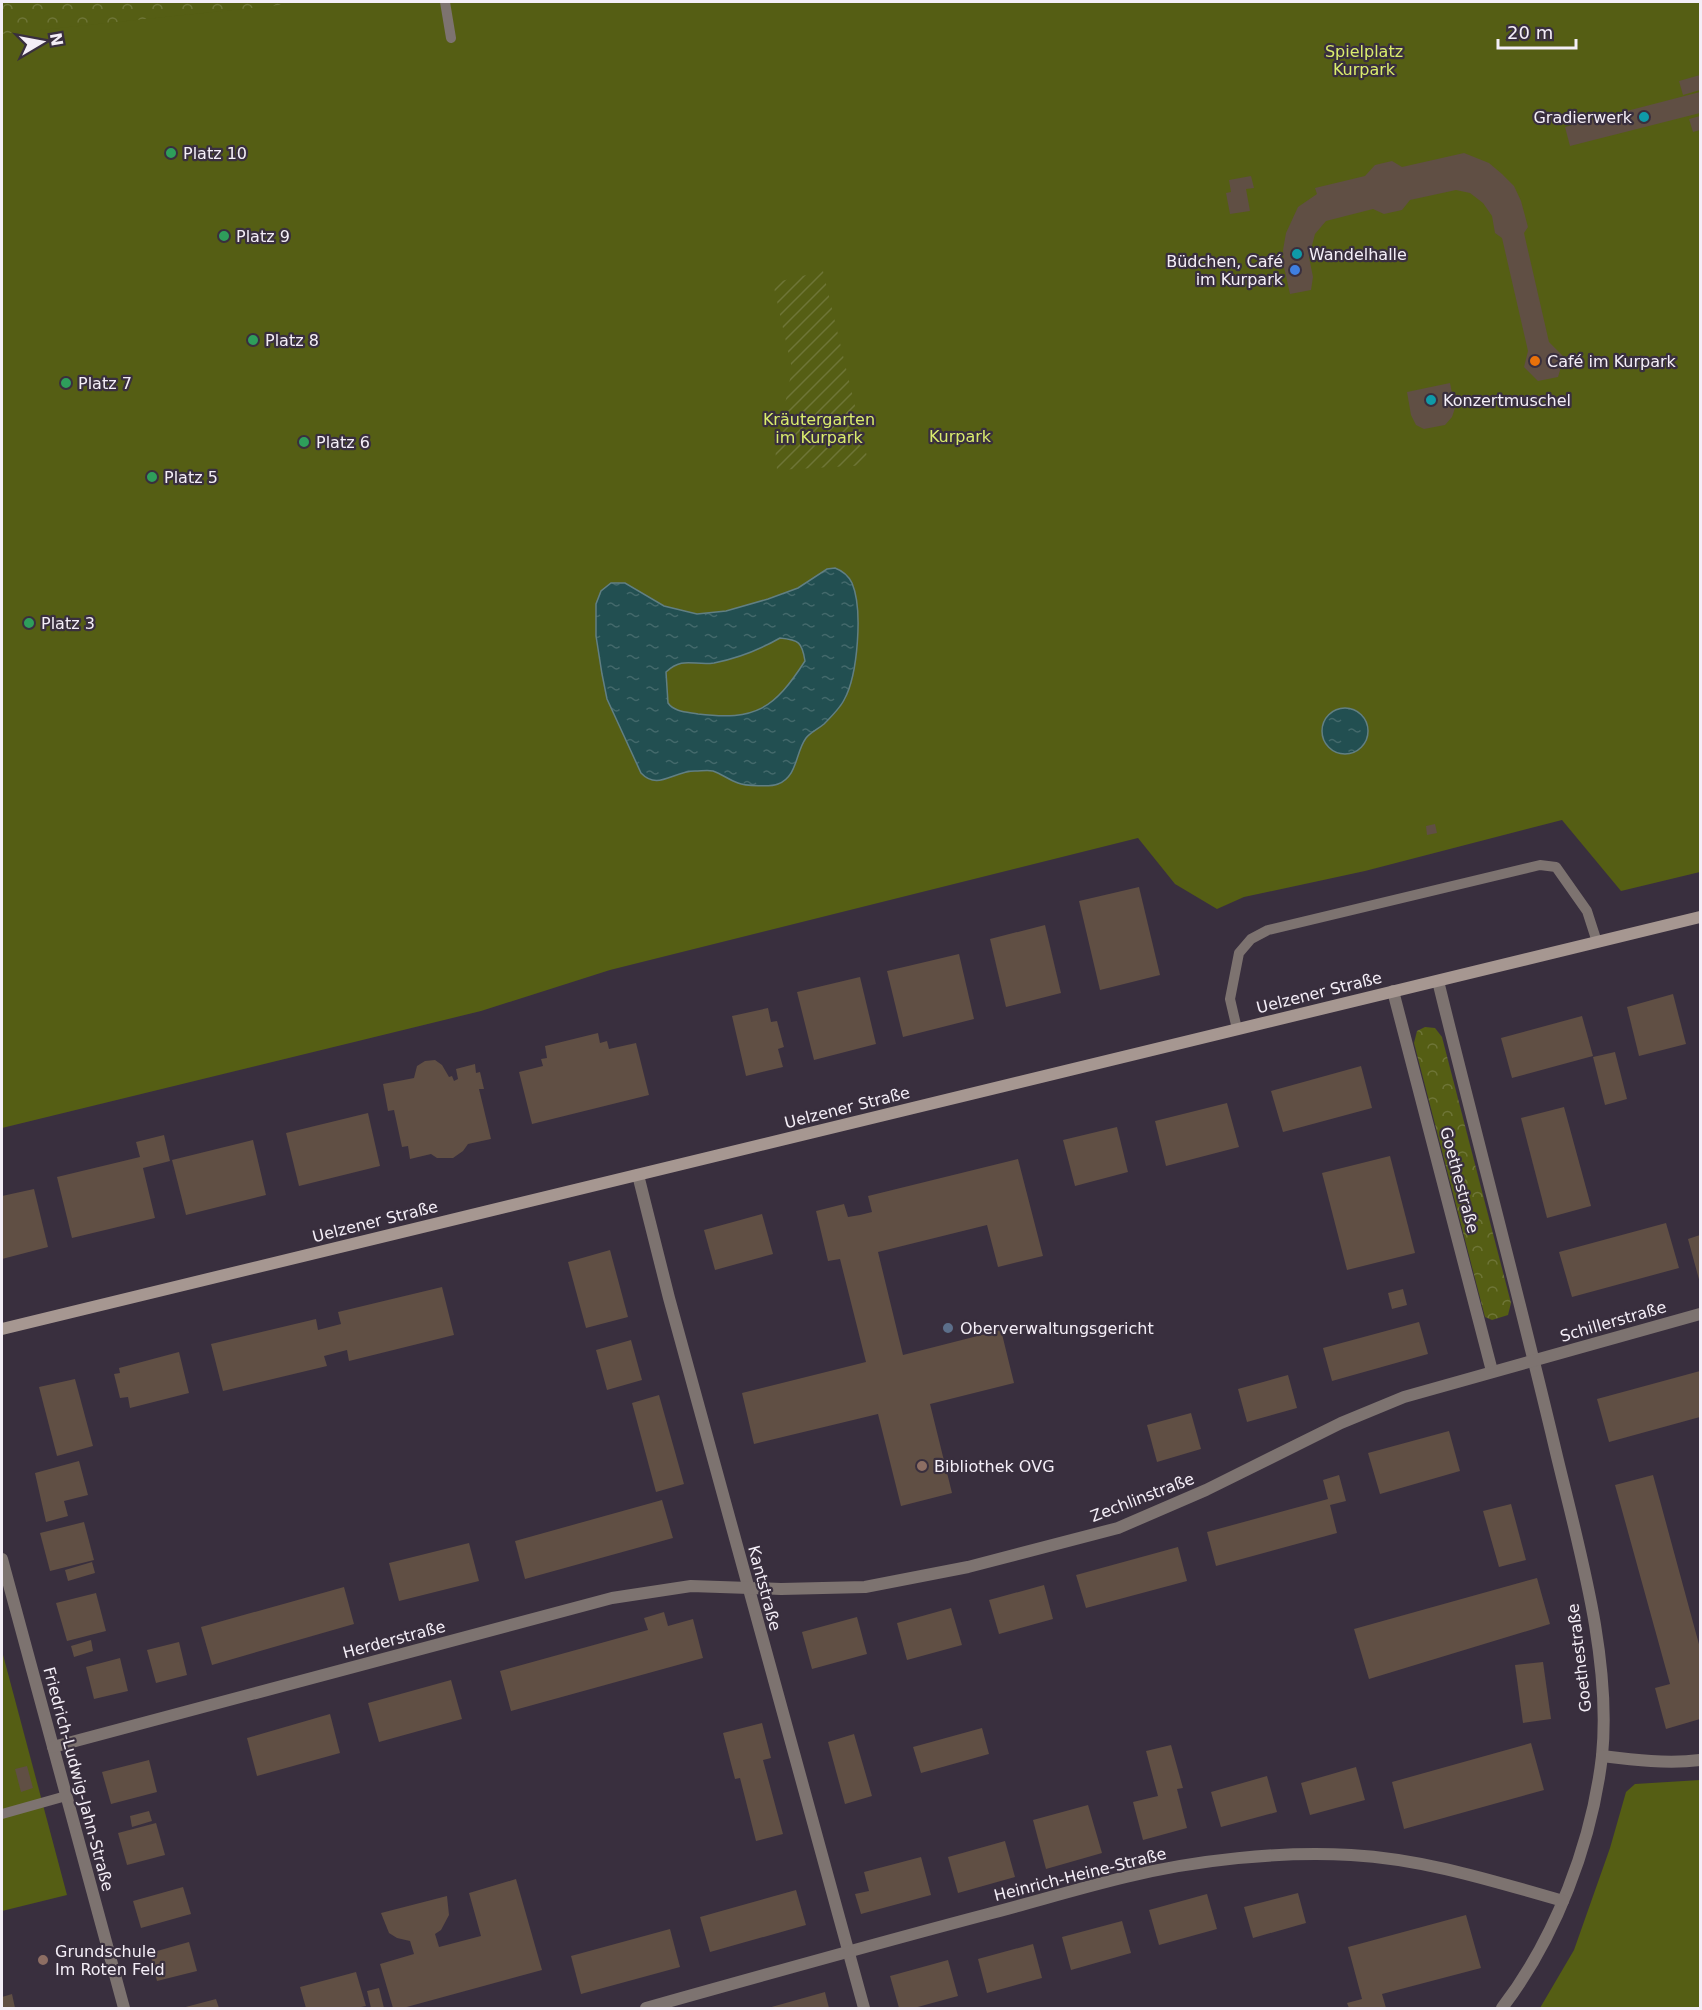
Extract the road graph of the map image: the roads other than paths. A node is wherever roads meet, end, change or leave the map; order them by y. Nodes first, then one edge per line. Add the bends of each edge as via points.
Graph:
1 (445, 2) edge
2 (451, 38) dead end
3 (1701, 917) edge
4 (1597, 942) junction
5 (1438, 981) junction
6 (1393, 991) junction
7 (1237, 1029) junction
8 (638, 1175) junction
9 (1701, 1314) edge
10 (2, 1329) edge
11 (1534, 1360) junction
12 (1492, 1371) junction
13 (2, 1559) edge
14 (748, 1588) junction
15 (53, 1747) junction
16 (1602, 1756) junction
17 (1701, 1760) edge
18 (66, 1796) junction
19 (2, 1814) edge
20 (1563, 1901) junction
21 (848, 1951) junction
22 (124, 2008) edge
23 (646, 2008) edge
24 (864, 2008) edge
25 (1502, 2008) edge

1 - 2 lane
3 - 4 street, Uelzener Straße
4 - 5 street, Uelzener Straße
4 - 7 lane via 1587,911 1556,867 1540,866 1398,898 1268,930 1251,939 1239,953 1230,999
5 - 6 street, Uelzener Straße
5 - 11 street, Goethestraße
6 - 7 street, Uelzener Straße
6 - 12 street, Goethestraße
7 - 8 street, Uelzener Straße
8 - 10 street, Uelzener Straße
8 - 14 street, Kantstraße
9 - 11 street, Schillerstraße
11 - 12 street
11 - 16 street, Goethestraße via 1594,1623 1601,1674
12 - 14 street, Zechlinstraße via 1393,1401 1206,1490 1118,1527 968,1567 865,1587
13 - 15 street, Friedrich-Ludwig-Jahn-Straße
14 - 15 street, Herderstraße via 691,1586 612,1598
14 - 21 street, Kantstraße
15 - 18 street, Friedrich-Ludwig-Jahn-Straße
16 - 17 street via 1642,1761
16 - 20 street, Goethestraße via 1588,1827
18 - 19 lane
18 - 22 street, Friedrich-Ludwig-Jahn-Straße
20 - 21 street, Heinrich-Heine-Straße via 1464,1872 1409,1861 1294,1854 1128,1876
20 - 25 street, Goethestraße via 1537,1954
21 - 23 street, Heinrich-Heine-Straße
21 - 24 street, Kantstraße

